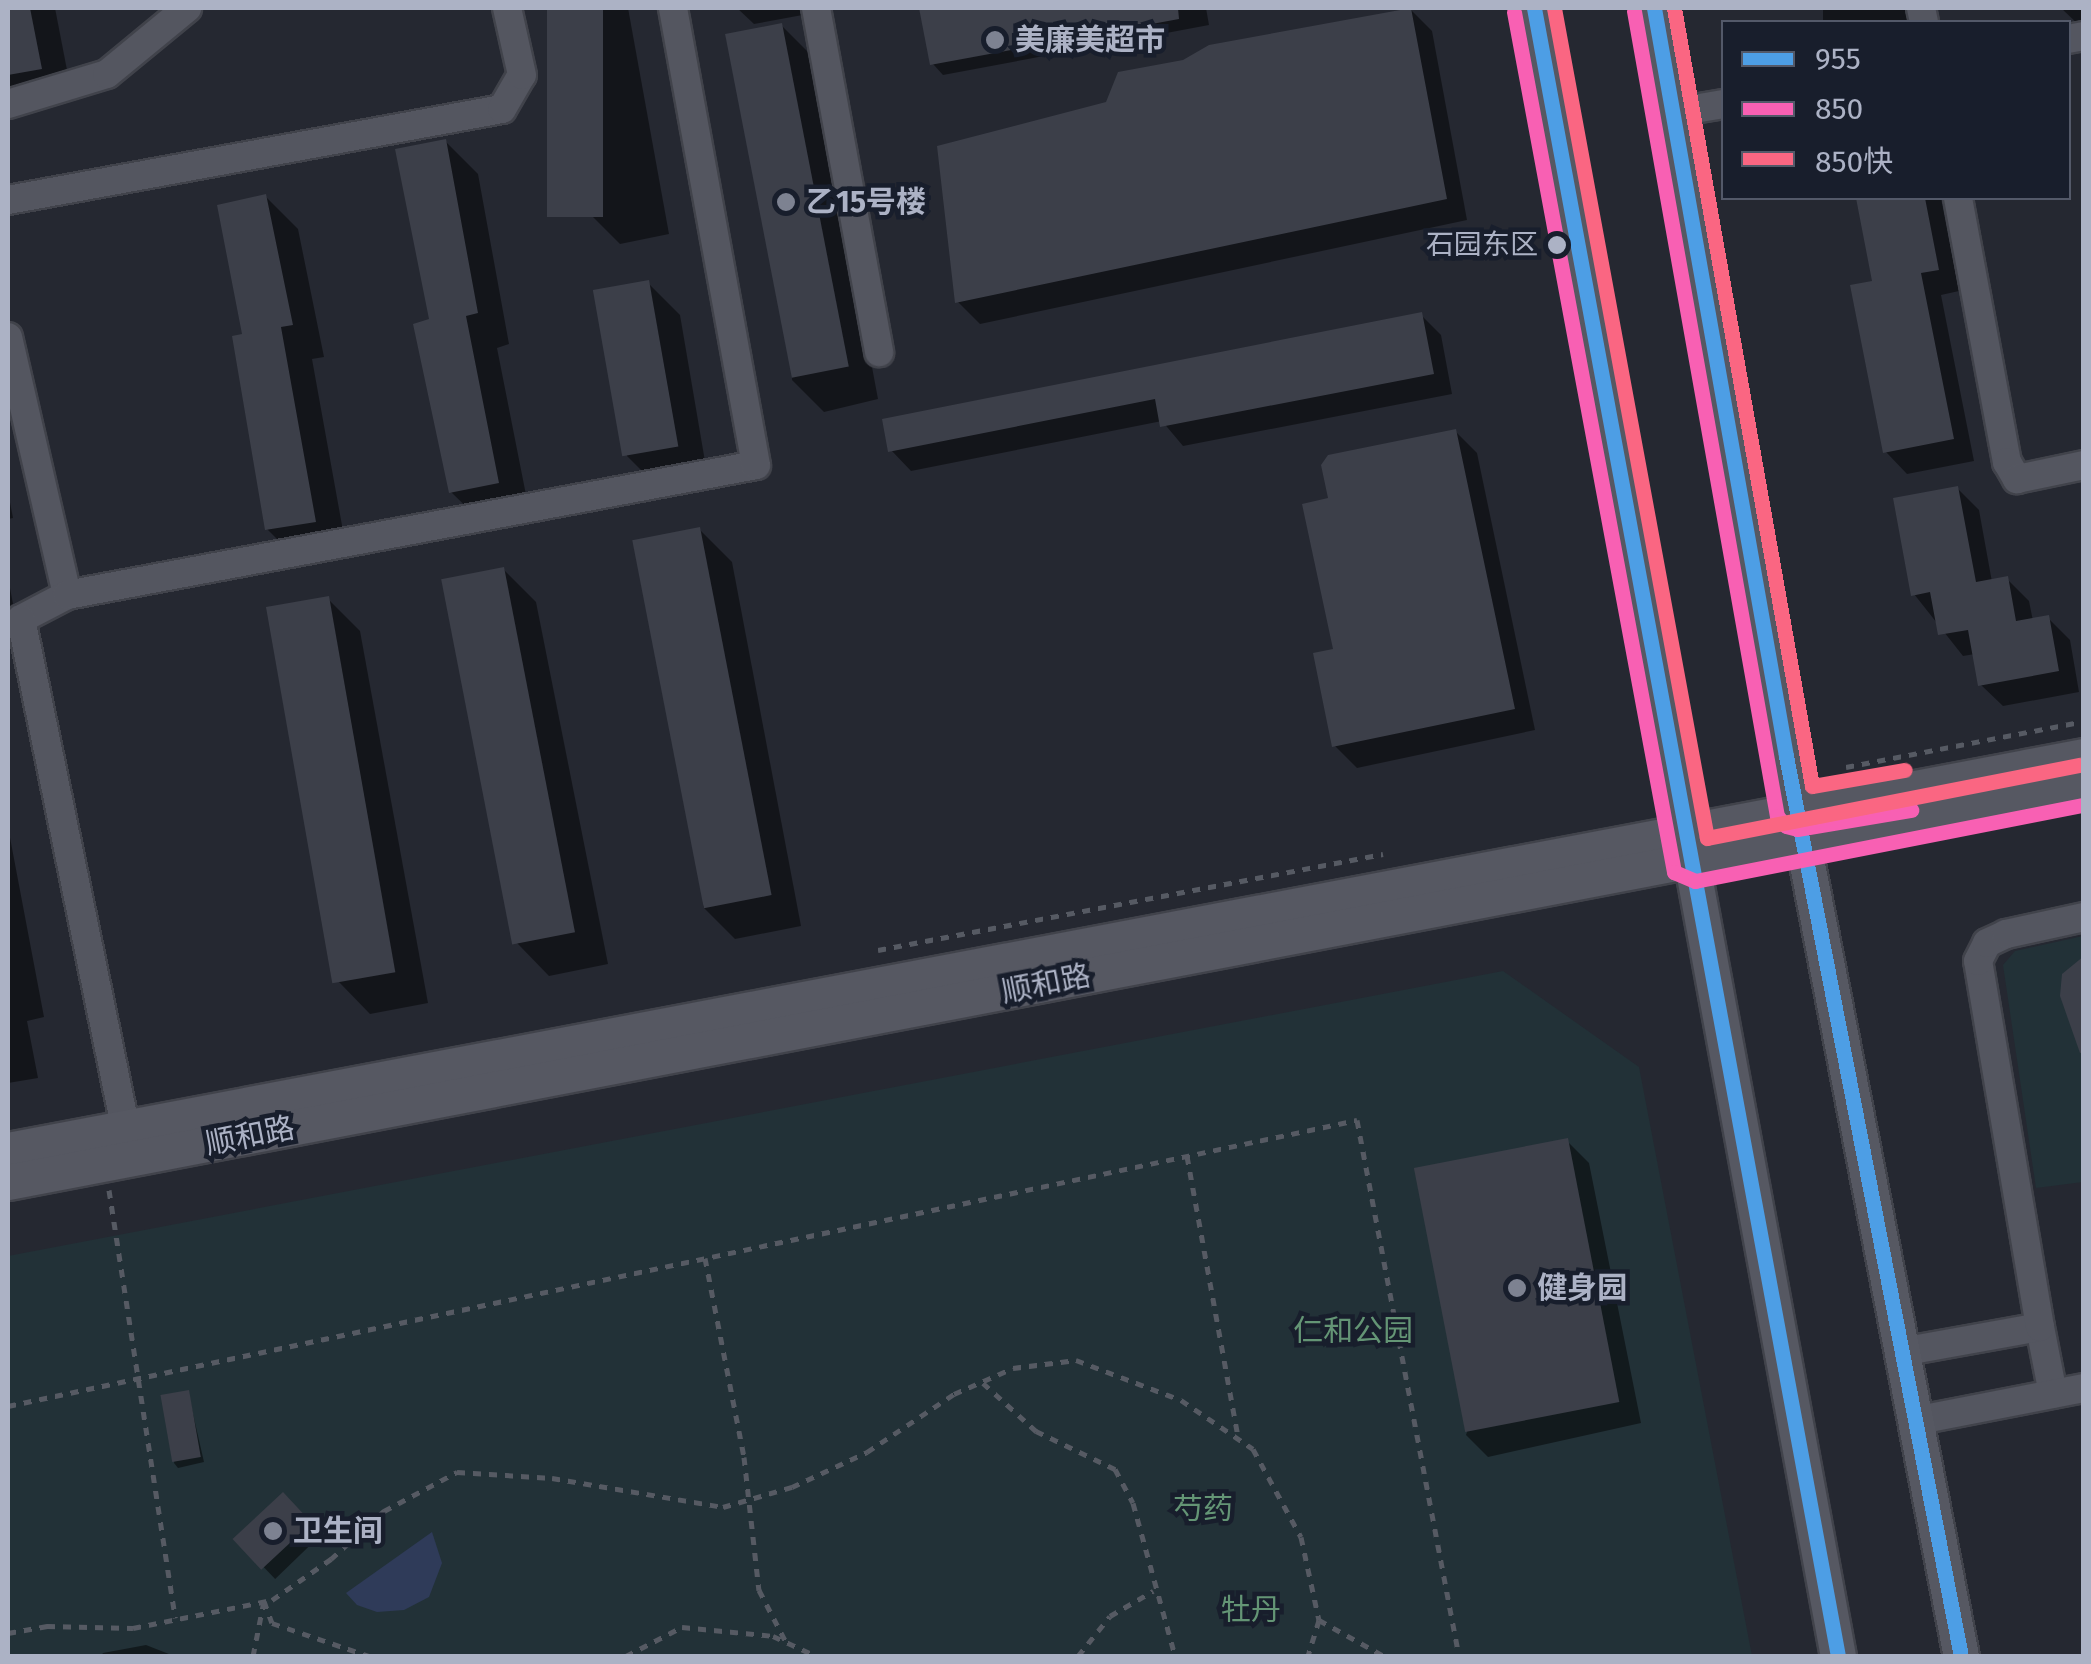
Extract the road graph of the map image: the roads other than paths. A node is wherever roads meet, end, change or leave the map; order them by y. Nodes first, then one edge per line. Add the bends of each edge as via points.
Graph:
1 (187, 8) edge
2 (507, 8) edge
3 (673, 8) edge
4 (816, 8) edge
5 (1534, 8) edge
6 (1654, 8) edge
7 (8, 104) edge
8 (1721, 104) edge
9 (1676, 112) junction
10 (8, 200) edge
11 (1958, 200) edge
12 (8, 337) edge
13 (878, 352) dead end
14 (2084, 465) edge
15 (67, 595) junction
16 (14, 620) edge
17 (2084, 756) edge
18 (2084, 785) edge
19 (1800, 824) junction
20 (1688, 846) junction
21 (2084, 917) edge
22 (8, 1150) edge
23 (121, 1150) junction
24 (8, 1182) edge
25 (2040, 1327) junction
26 (1901, 1352) junction
27 (2084, 1388) edge
28 (2054, 1394) junction
29 (1914, 1421) junction
30 (1838, 1656) edge
31 (1960, 1656) edge

1 - 7 street via 107,74
2 - 10 street via 522,75 502,109
3 - 15 street via 756,465
4 - 13 street
5 - 20 main road
6 - 9 main road
8 - 9 street
9 - 19 main road
11 - 14 street via 2006,462 2016,479
12 - 15 street
15 - 16 street
16 - 23 street
17 - 19 main road, 顺和路
18 - 19 main road, 顺和路
19 - 20 main road, 顺和路
19 - 26 main road
20 - 23 main road, 顺和路 via 1287,910
20 - 30 main road
21 - 25 street via 2006,934 1987,943 1978,961
22 - 23 main road, 顺和路
23 - 24 main road, 顺和路
25 - 26 street
25 - 28 street
26 - 29 main road
27 - 28 street
28 - 29 street
29 - 31 main road

